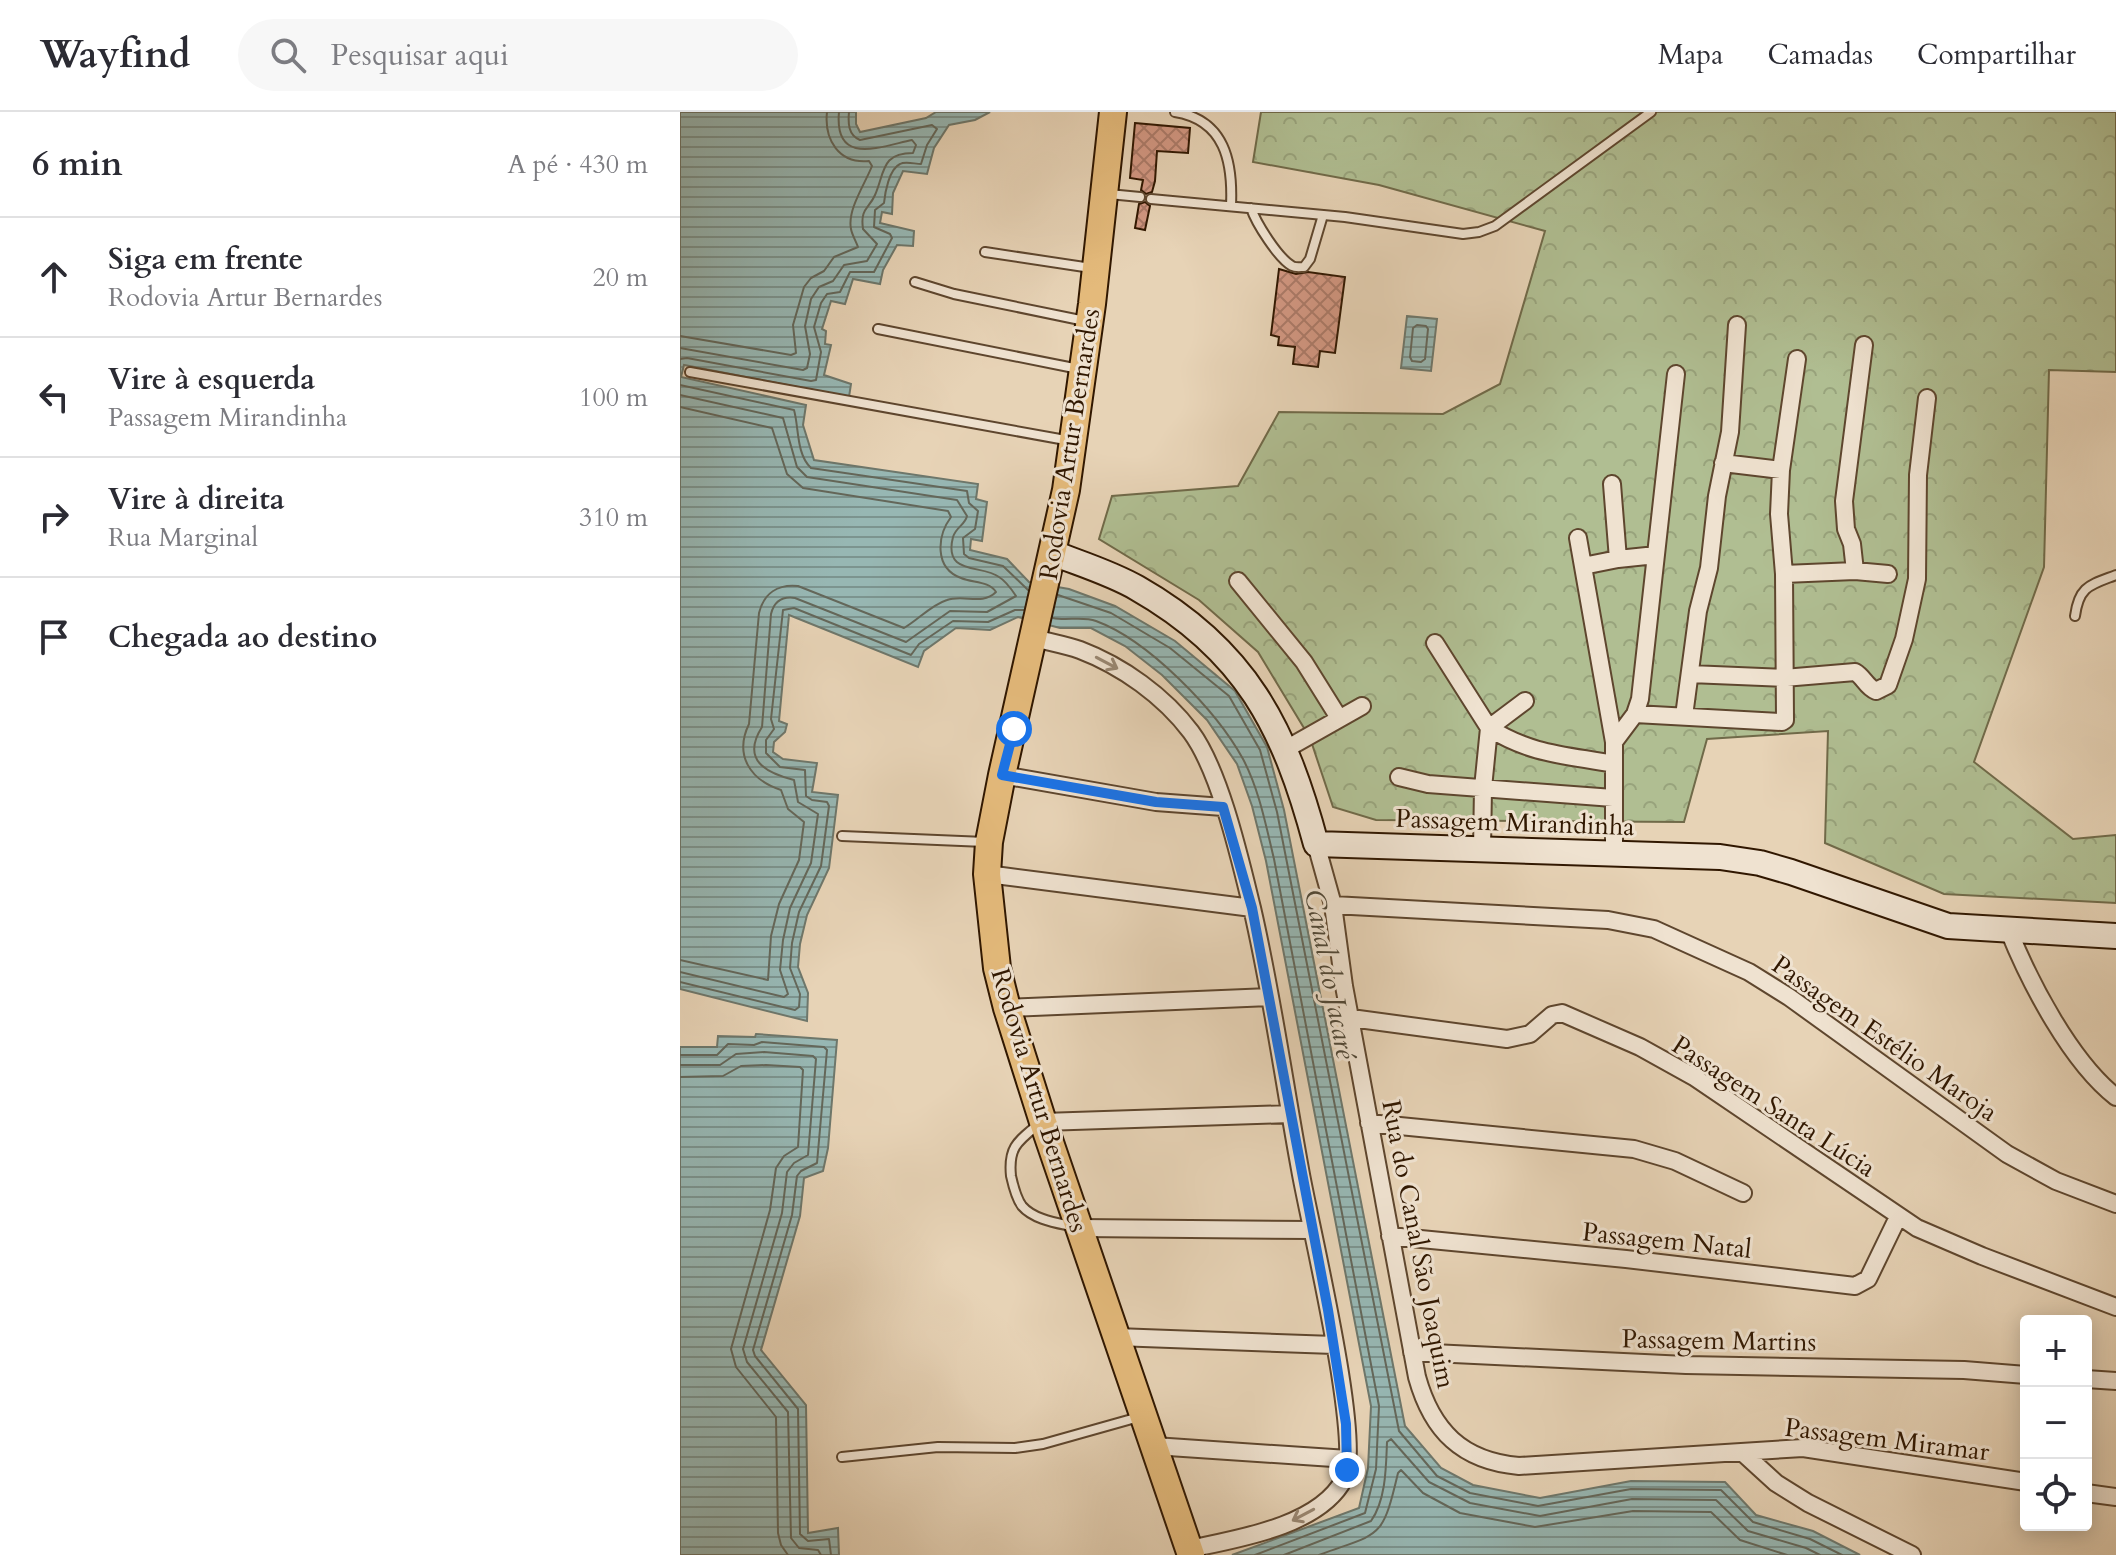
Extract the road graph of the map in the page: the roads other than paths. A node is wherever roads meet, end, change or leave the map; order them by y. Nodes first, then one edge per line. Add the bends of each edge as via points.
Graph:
1 (1113, 112) edge
2 (1175, 112) edge
3 (1651, 112) edge
4 (1104, 193) junction
5 (1140, 197) dead end
6 (1151, 199) dead end
7 (1231, 206) junction
8 (1251, 208) junction
9 (1323, 215) junction
10 (985, 252) dead end
11 (1096, 269) junction
12 (915, 282) dead end
13 (1090, 322) junction
14 (1737, 325) dead end
15 (878, 329) dead end
16 (1864, 345) dead end
17 (1797, 359) dead end
18 (1083, 370) junction
19 (690, 372) dead end
20 (1676, 374) dead end
21 (1927, 398) dead end
22 (1073, 442) junction
23 (1723, 463) junction
24 (1781, 470) junction
25 (1612, 484) dead end
26 (1578, 538) dead end
27 (1656, 555) junction
28 (1618, 559) junction
29 (1051, 560) junction
30 (1583, 566) junction
31 (1855, 571) junction
32 (1784, 574) junction
33 (1888, 574) dead end
34 (2116, 575) edge
35 (1238, 581) dead end
36 (2075, 616) dead end
37 (1034, 634) junction
38 (1435, 643) dead end
39 (1690, 674) junction
40 (1784, 678) junction
41 (1525, 701) dead end
42 (1362, 706) dead end
43 (1635, 714) junction
44 (1684, 716) junction
45 (1339, 718) junction
46 (1489, 728) junction
47 (1614, 742) junction
48 (1286, 749) junction
49 (1614, 764) junction
50 (1002, 775) junction
51 (1399, 777) dead end
52 (1483, 788) junction
53 (1613, 798) junction
54 (1223, 807) junction
55 (842, 836) dead end
56 (989, 842) junction
57 (1316, 844) junction
58 (1482, 849) junction
59 (1614, 853) junction
60 (987, 874) junction
61 (1333, 905) junction
62 (1252, 908) junction
63 (2009, 931) junction
64 (2116, 936) edge
65 (1270, 997) junction
66 (1007, 1008) junction
67 (1351, 1018) junction
68 (2116, 1097) edge
69 (1290, 1114) junction
70 (1043, 1122) junction
71 (1369, 1123) junction
72 (1743, 1193) dead end
73 (2116, 1204) edge
74 (1898, 1217) junction
75 (1080, 1228) junction
76 (1311, 1230) junction
77 (1390, 1236) junction
78 (2116, 1307) edge
79 (1116, 1337) junction
80 (1334, 1345) junction
81 (1412, 1352) junction
82 (2020, 1375) edge
83 (2092, 1379) edge
84 (2116, 1381) edge
85 (1144, 1416) junction
86 (1154, 1446) junction
87 (1742, 1452) junction
88 (842, 1457) dead end
89 (1348, 1459) junction
90 (2020, 1481) edge
91 (2092, 1494) edge
92 (2116, 1497) edge
93 (1190, 1552) edge
94 (1912, 1555) edge

1 - 4 main road, Rodovia Artur Bernardes
2 - 7 lane via 1202,123 1220,139 1230,163
3 - 9 lane via 1495,226 1479,232
4 - 5 lane
4 - 11 main road, Rodovia Artur Bernardes
6 - 7 lane
7 - 8 lane
8 - 9 lane
8 - 9 lane via 1256,222 1298,268 1310,259
10 - 11 lane
11 - 13 main road, Rodovia Artur Bernardes
12 - 13 lane
13 - 18 main road, Rodovia Artur Bernardes
14 - 23 street
15 - 18 lane
16 - 31 street via 1844,501
17 - 24 street
18 - 22 main road, Rodovia Artur Bernardes
19 - 22 lane
20 - 27 street
21 - 40 street via 1918,475 1917,579 1888,685 1881,691 1868,688 1855,672
22 - 29 main road, Rodovia Artur Bernardes
23 - 24 street
23 - 39 street
24 - 32 street
25 - 28 street
26 - 30 street
27 - 28 street
27 - 43 street
28 - 30 street
29 - 37 main road, Rodovia Artur Bernardes
29 - 48 street via 1138,589 1200,632 1257,695
30 - 47 street
31 - 32 street
31 - 33 street
32 - 40 street
34 - 36 lane via 2087,586 2077,599
35 - 45 street via 1304,662
37 - 50 main road, Rodovia Artur Bernardes
37 -> 54 street via 1080,650 1156,696 1203,753
38 - 46 street
39 - 40 street
39 - 44 street
40 - 44 street via 1782,722
41 - 46 street
42 - 45 street
43 - 44 street
43 - 47 street
45 - 48 street
46 - 49 street via 1540,752
46 - 52 street
47 - 49 street
48 - 57 street
49 - 53 street
50 - 54 street via 1156,802
50 - 56 main road, Rodovia Artur Bernardes
51 - 52 street
52 - 53 street
52 - 58 street
53 - 59 street
54 - 62 street
55 - 56 lane
56 - 60 main road, Rodovia Artur Bernardes
57 - 58 street, Passagem Mirandinha
57 - 61 street, Rua do Canal São Joaquim
58 - 59 street, Passagem Mirandinha
59 - 63 street, Passagem Mirandinha via 1760,863 1938,924
60 - 62 street
60 - 66 main road, Rodovia Artur Bernardes
61 - 67 street, Rua do Canal São Joaquim
61 - 73 street, Passagem Estélio Maroja via 1608,920 1654,929 1749,972 1789,997 2007,1154 2056,1181
62 - 65 street
63 - 64 street, Passagem Mirandinha
63 - 68 street via 2031,980 2091,1075
65 - 66 street
65 - 69 street
66 - 70 main road, Rodovia Artur Bernardes
67 - 71 street, Rua do Canal São Joaquim
67 - 74 street, Passagem Santa Lúcia via 1507,1039 1530,1034 1562,1013 1694,1077
69 - 70 street
69 - 76 street
70 - 75 main road, Rodovia Artur Bernardes
70 - 75 lane via 1016,1144 1009,1158 1013,1185 1022,1206 1037,1216
71 - 72 street via 1634,1149 1675,1161
71 - 77 street, Rua do Canal São Joaquim
74 - 77 street, Passagem Natal via 1868,1279 1855,1286
74 - 78 street, Passagem Santa Lúcia
75 - 76 street
75 - 79 main road, Rodovia Artur Bernardes
76 - 80 street
77 - 81 street, Rua do Canal São Joaquim
79 - 80 street
79 - 85 main road, Rodovia Artur Bernardes
80 - 89 street
81 - 82 street, Passagem Martins
81 - 87 street, Rua do Canal São Joaquim via 1433,1417 1460,1446 1484,1460 1519,1466
83 - 84 street
85 - 86 main road, Rodovia Artur Bernardes
85 - 88 lane via 1015,1448 938,1447
86 - 89 street
86 - 93 main road, Rodovia Artur Bernardes
87 - 90 street, Passagem Miramar via 1818,1450
87 - 94 street via 1808,1503
89 -> 93 street via 1344,1480 1304,1517
91 - 92 street

